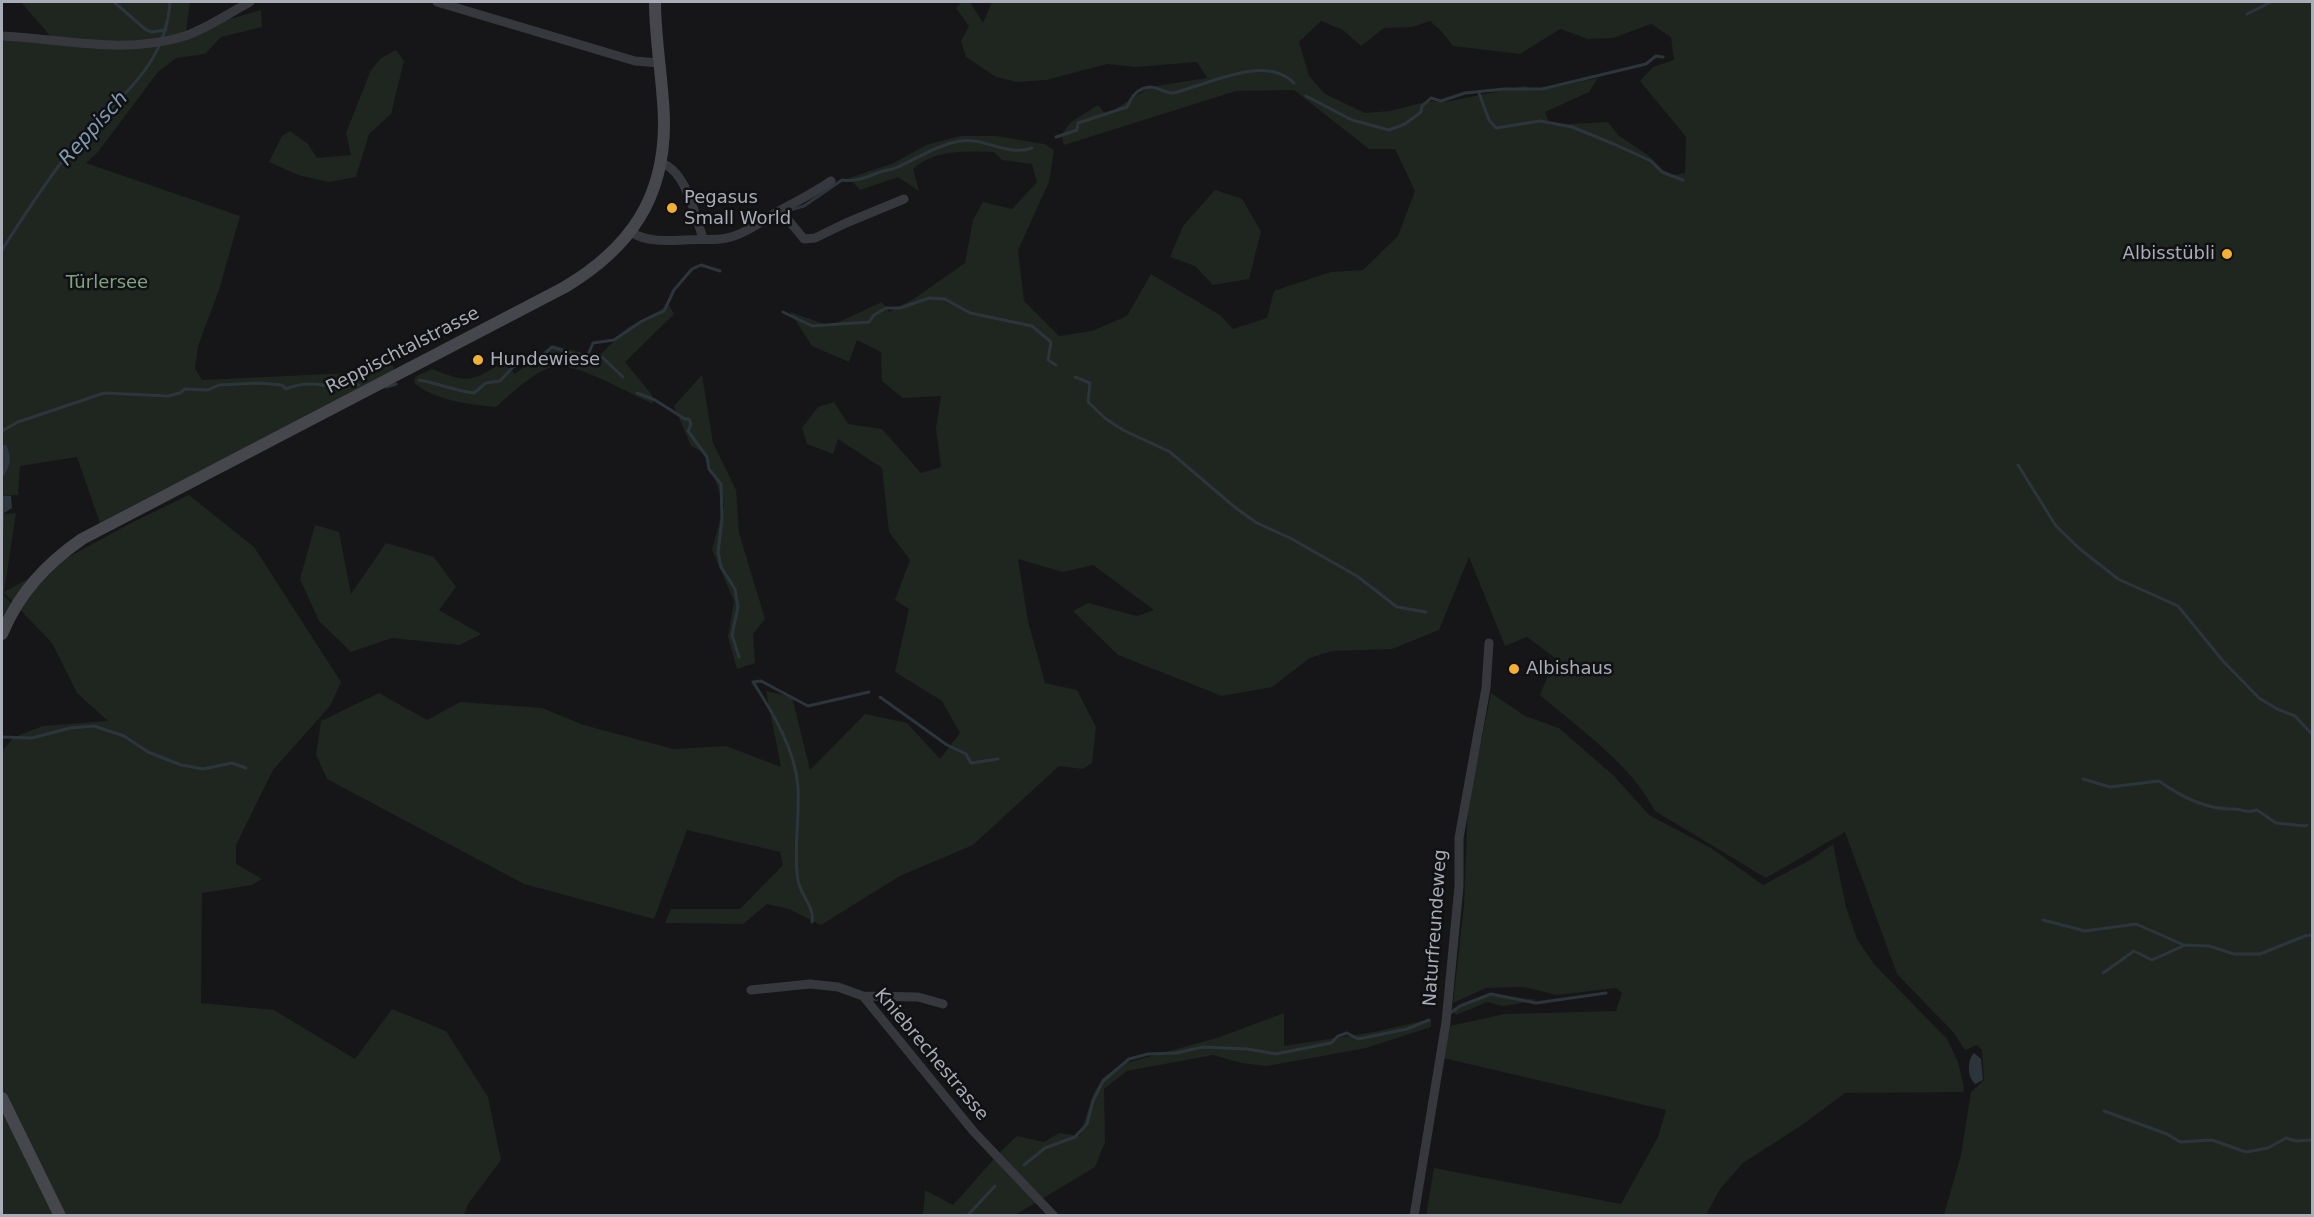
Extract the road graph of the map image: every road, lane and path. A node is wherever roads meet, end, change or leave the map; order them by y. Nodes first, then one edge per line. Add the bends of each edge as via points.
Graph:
1 (250, 2) edge
2 (437, 2) edge
3 (655, 2) edge
4 (2, 36) edge
5 (659, 63) junction
6 (661, 163) junction
7 (831, 181) dead end
8 (904, 199) dead end
9 (780, 210) junction
10 (631, 232) junction
11 (704, 238) junction
12 (2, 634) edge
13 (1488, 643) dead end
14 (751, 990) dead end
15 (863, 996) junction
16 (944, 1004) dead end
17 (2, 1098) edge
18 (60, 1215) edge
19 (1054, 1215) edge
20 (1414, 1215) edge

1 - 4 street via 187,35 127,47
2 - 5 street via 635,61
3 - 5 main road, Reppischtalstrasse
5 - 6 main road, Reppischtalstrasse via 664,118
6 - 10 main road, Reppischtalstrasse via 649,200
6 - 11 street via 679,175
7 - 9 street
8 - 9 street via 815,238 804,239
9 - 11 street via 739,233 722,239
10 - 11 street via 641,238 672,241
10 - 12 main road, Reppischtalstrasse via 604,260 565,287 81,539 30,584
13 - 20 street, Naturfreundeweg via 1486,688 1459,838 1459,886 1446,1022
14 - 15 street, Kniebrechestrasse via 810,984 838,987
15 - 16 street via 918,997
15 - 19 street, Kniebrechestrasse via 974,1132
17 - 18 main road

